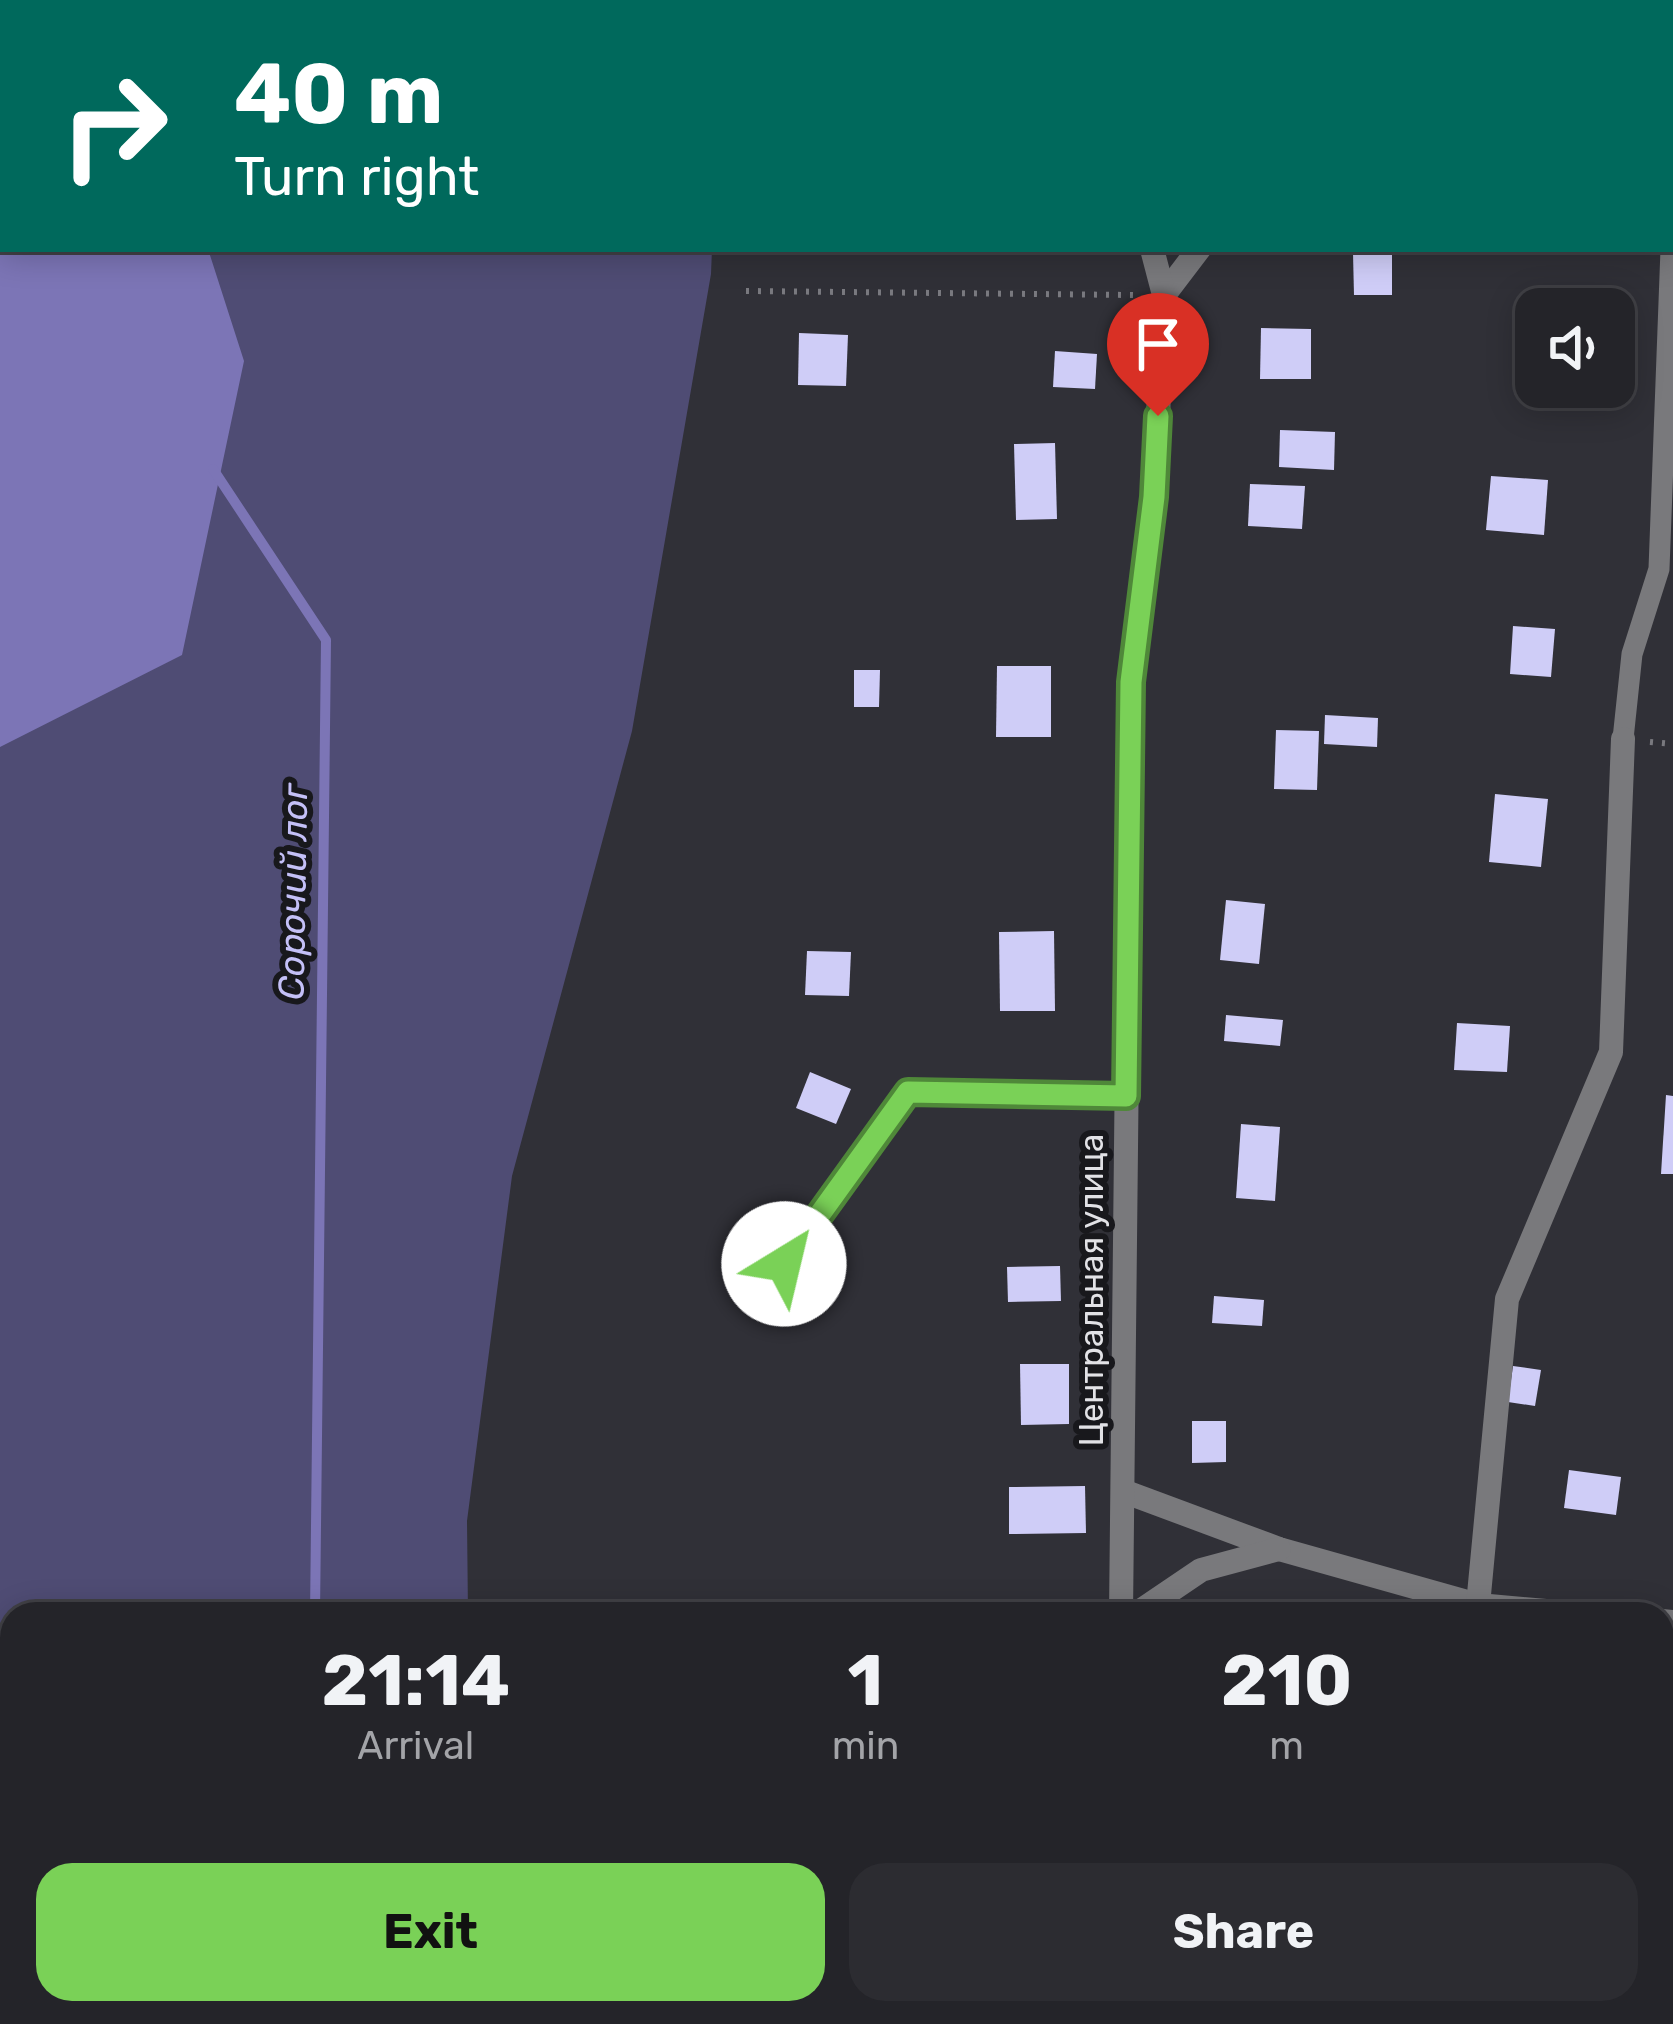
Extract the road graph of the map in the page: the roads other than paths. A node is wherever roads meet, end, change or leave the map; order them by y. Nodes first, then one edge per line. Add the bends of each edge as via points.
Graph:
1 (1153, 252) edge
2 (1197, 252) edge
3 (1671, 252) edge
4 (1165, 296) junction
5 (1622, 739) joint
6 (1126, 1096) junction
7 (784, 1264) dead end
8 (1123, 1491) junction
9 (1279, 1549) junction
10 (1120, 1602) edge
11 (1154, 1602) edge
12 (1467, 1602) edge
13 (1478, 1602) edge

1 - 4 street, Центральная улица
2 - 4 street
3 - 5 lane via 1659,569 1632,654
4 - 6 street, Центральная улица via 1154,497 1131,682
5 - 13 street via 1611,1052 1507,1299
6 - 7 lane via 908,1092
6 - 8 street, Центральная улица
8 - 9 street
8 - 10 street, Центральная улица
9 - 11 street via 1201,1570
9 - 12 street

